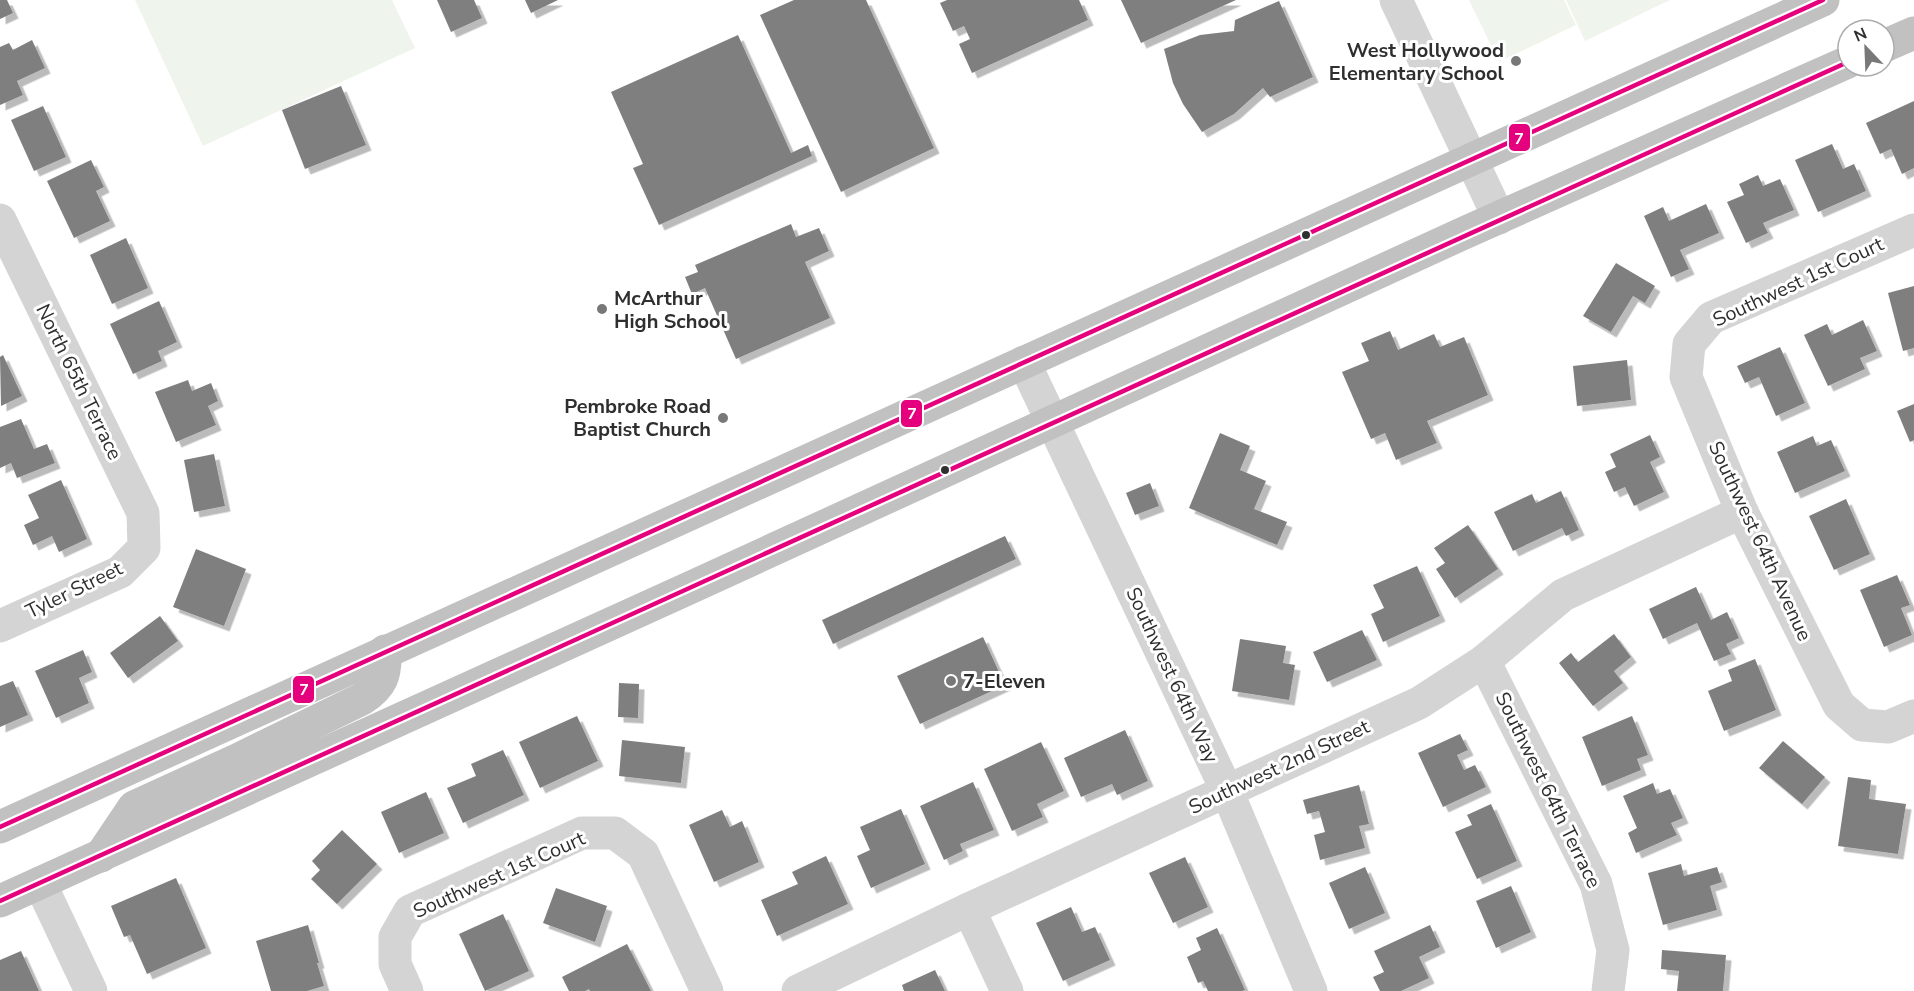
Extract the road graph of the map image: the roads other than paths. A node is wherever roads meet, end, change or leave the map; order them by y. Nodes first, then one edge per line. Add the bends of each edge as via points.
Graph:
1 (1396, 0) edge
2 (1823, 0) edge
3 (1914, 33) edge
4 (1896, 41) edge
5 (1836, 67) edge
6 (1472, 160) junction
7 (1499, 218) junction
8 (0, 219) edge
9 (1914, 230) edge
10 (1689, 344) joint
11 (1024, 362) junction
12 (1052, 422) junction
13 (1742, 512) junction
14 (144, 548) joint
15 (0, 626) edge
16 (385, 651) junction
17 (1484, 661) junction
18 (1914, 716) edge
19 (1227, 791) junction
20 (0, 826) edge
21 (101, 856) junction
22 (40, 883) junction
23 (0, 901) edge
24 (969, 909) junction
25 (91, 991) edge
26 (407, 991) edge
27 (707, 991) edge
28 (798, 991) edge
29 (1006, 991) edge
30 (1311, 991) edge
31 (1608, 991) edge

1 - 6 street
2 - 6 highway
3 - 4 highway
5 - 7 highway
6 - 7 street
6 - 11 highway
7 - 12 highway
8 - 14 street, North 65th Terrace via 143,513
9 - 10 street, Southwest 1st Court via 1711,318
10 - 13 street, Southwest 64th Avenue via 1686,376
11 - 12 street, Southwest 64th Way
11 - 16 highway
12 - 19 street, Southwest 64th Way
12 - 21 highway
13 - 17 street, Southwest 2nd Street via 1563,595
13 - 18 street, Southwest 64th Avenue via 1839,705 1862,725 1888,727
14 - 15 street, Tyler Street via 120,572
16 - 20 highway
16 - 21 highway via 386,667 376,690 134,807
17 - 19 street, Southwest 2nd Street via 1419,703
17 - 31 street, Southwest 64th Terrace via 1596,884 1613,950
19 - 24 street, Southwest 2nd Street
19 - 30 street, Southwest 64th Way
21 - 22 highway
22 - 23 highway
22 - 25 street
24 - 28 street, Southwest 2nd Street
24 - 29 street
26 - 27 street, Southwest 1st Court via 395,964 394,937 410,911 582,833 615,833 643,854

